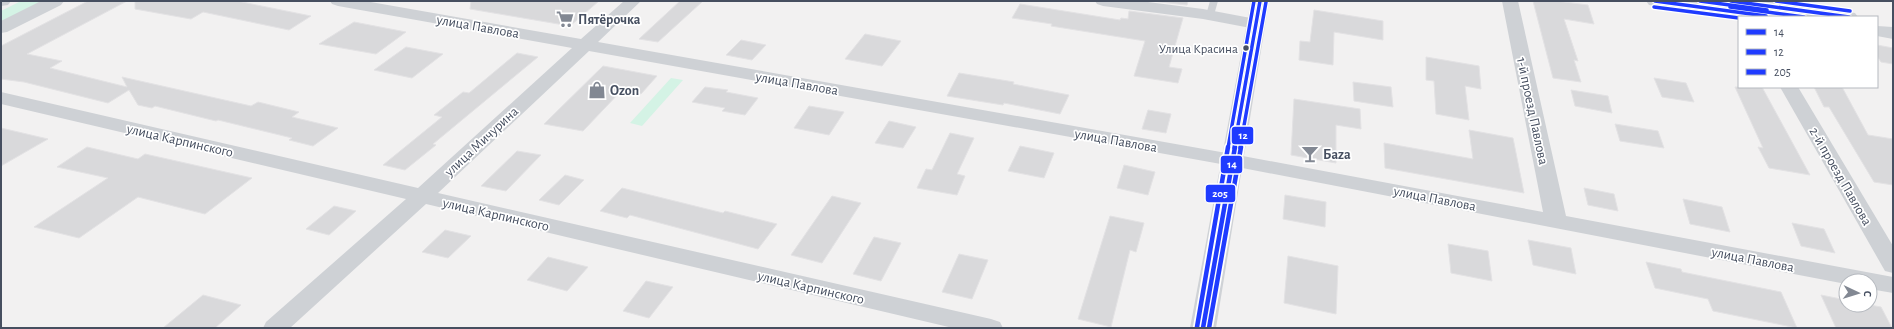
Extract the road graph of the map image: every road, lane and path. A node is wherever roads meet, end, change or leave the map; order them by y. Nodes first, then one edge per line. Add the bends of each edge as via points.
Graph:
1 (55, 1) edge
2 (341, 1) edge
3 (633, 1) edge
4 (1103, 1) edge
5 (1260, 1) edge
6 (1510, 1) edge
7 (1655, 1) edge
8 (1731, 1) edge
9 (1137, 4) edge
10 (1212, 8) edge
11 (1748, 15) edge
12 (1760, 16) edge
13 (1842, 16) edge
14 (1878, 21) edge
15 (1893, 23) edge
16 (1256, 24) junction
17 (1, 28) edge
18 (1878, 31) edge
19 (1893, 33) edge
20 (584, 45) junction
21 (1790, 88) edge
22 (1, 98) edge
23 (1232, 160) junction
24 (421, 196) junction
25 (1556, 221) junction
26 (1893, 265) edge
27 (1893, 285) edge
28 (275, 328) edge
29 (991, 328) edge
30 (1203, 328) edge

1 - 17 main road
2 - 20 street, улица Павлова
3 - 20 street, улица Мичурина
4 - 9 street
5 - 16 main road
6 - 25 street, 1-й проезд Павлова
7 - 11 main road
8 - 13 main road
9 - 10 street
10 - 16 street
11 - 12 main road
14 - 15 main road
16 - 23 main road
18 - 19 main road
20 - 23 street, улица Павлова
20 - 24 street, улица Мичурина
21 - 26 street, 2-й проезд Павлова
22 - 24 street, улица Карпинского
23 - 25 street, улица Павлова
23 - 30 main road
24 - 28 street, улица Мичурина
24 - 29 street, улица Карпинского
25 - 27 street, улица Павлова

